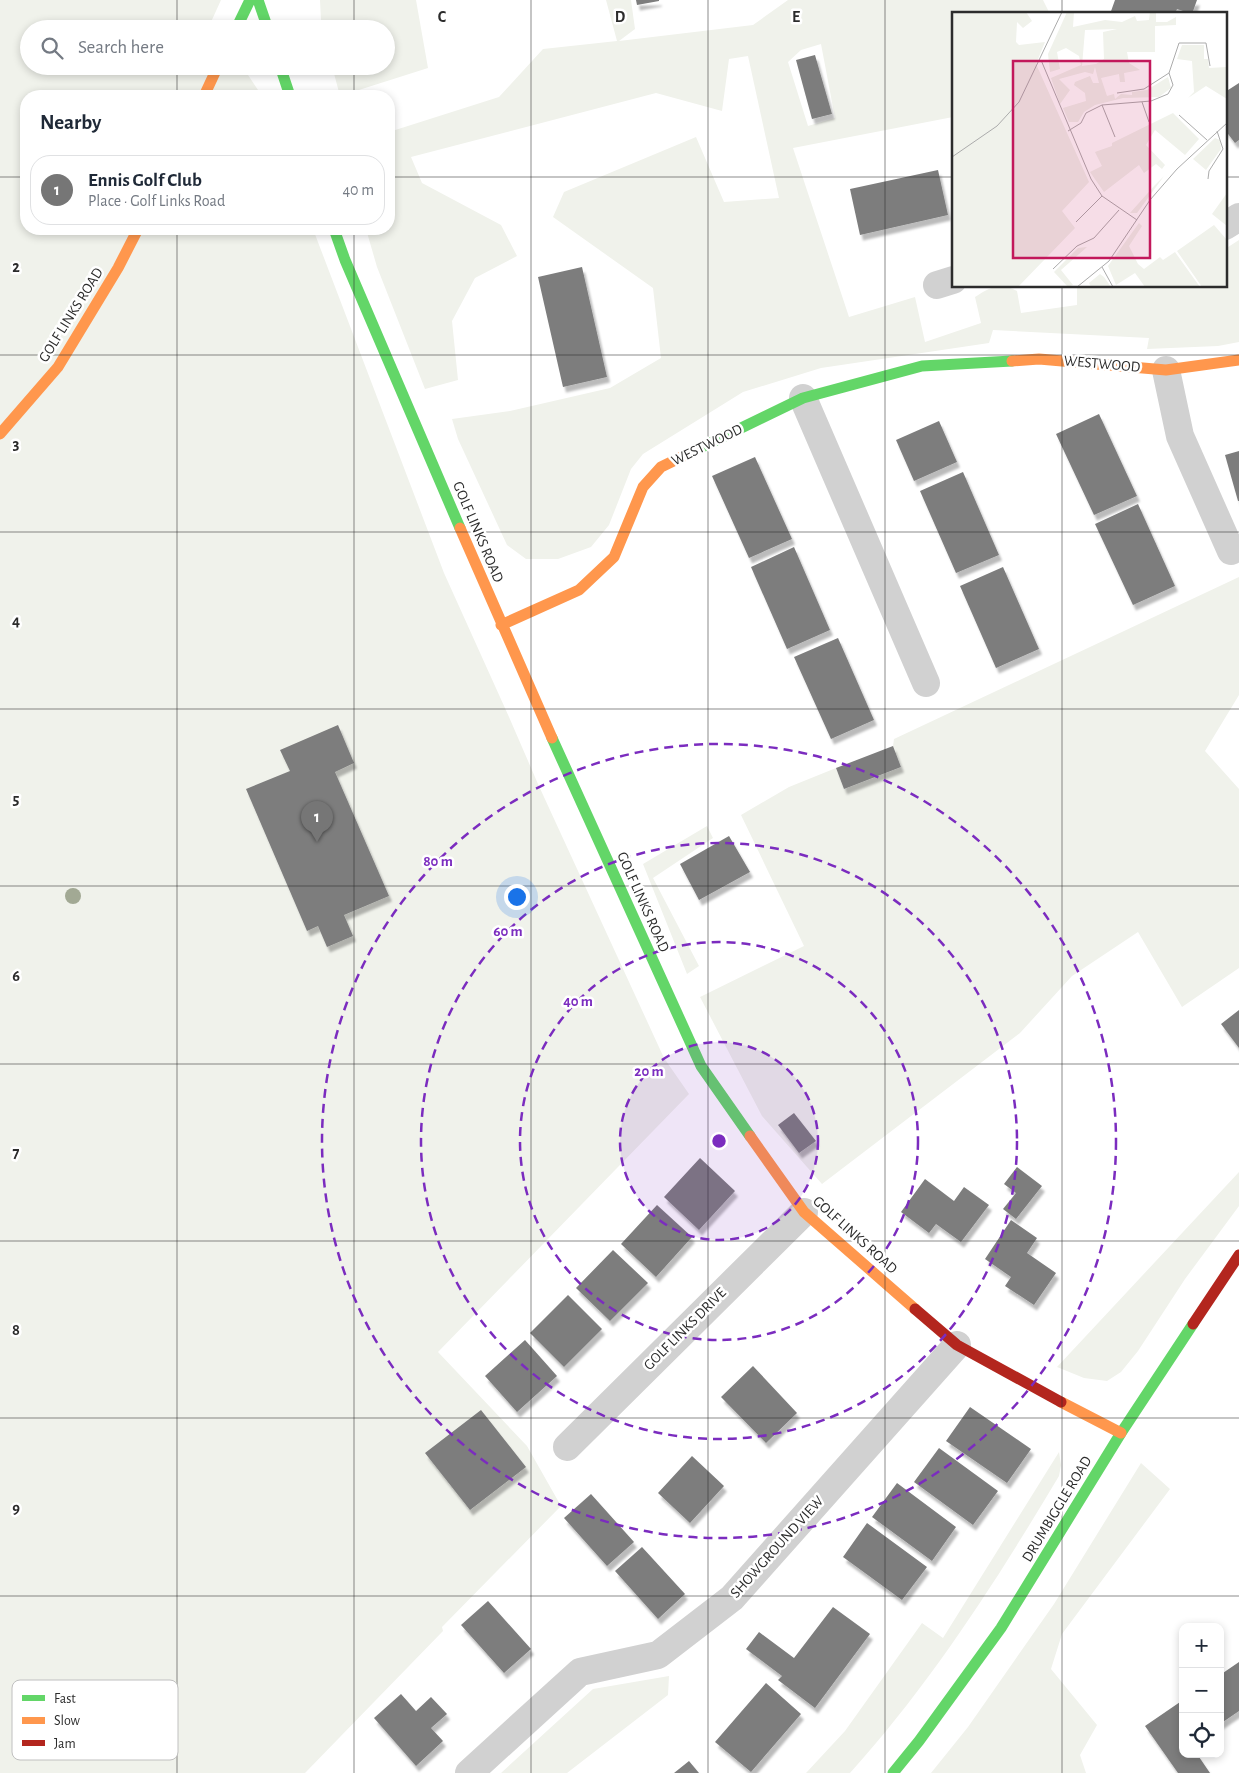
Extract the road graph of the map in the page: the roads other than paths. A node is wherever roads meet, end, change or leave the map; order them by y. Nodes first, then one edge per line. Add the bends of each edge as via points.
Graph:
1 (250, 0) edge
2 (258, 0) edge
3 (240, 20) edge
4 (265, 20) edge
5 (214, 75) edge
6 (283, 75) edge
7 (207, 90) edge
8 (288, 90) edge
9 (1239, 217) edge
10 (1226, 225) edge
11 (135, 235) edge
12 (336, 235) edge
13 (1239, 360) edge
14 (1166, 370) junction
15 (803, 398) junction
16 (0, 434) edge
17 (1231, 551) dead end
18 (501, 625) junction
19 (926, 683) dead end
20 (804, 1212) junction
21 (1239, 1255) edge
22 (957, 1345) junction
23 (1121, 1432) junction
24 (567, 1447) dead end
25 (469, 1773) edge
26 (893, 1773) edge

1 - 3 street
2 - 4 street
5 - 7 street
6 - 8 street
9 - 10 street
11 - 16 street, GOLF LINKS ROAD via 58,367
12 - 18 street, GOLF LINKS ROAD
13 - 14 street, WESTWOOD
14 - 15 street, WESTWOOD via 1039,358 922,366
14 - 17 street via 1180,436
15 - 18 street, WESTWOOD via 661,467 642,487 614,557 579,590
15 - 19 street
18 - 20 street, GOLF LINKS ROAD via 701,1066
20 - 22 street, GOLF LINKS ROAD
20 - 24 street, GOLF LINKS DRIVE
21 - 23 street, DRUMBIGGLE ROAD
22 - 23 street, GOLF LINKS ROAD via 1036,1390
22 - 25 street, SHOWGROUND VIEW via 732,1598 658,1655 580,1672
23 - 26 street, DRUMBIGGLE ROAD via 1001,1628 920,1741

